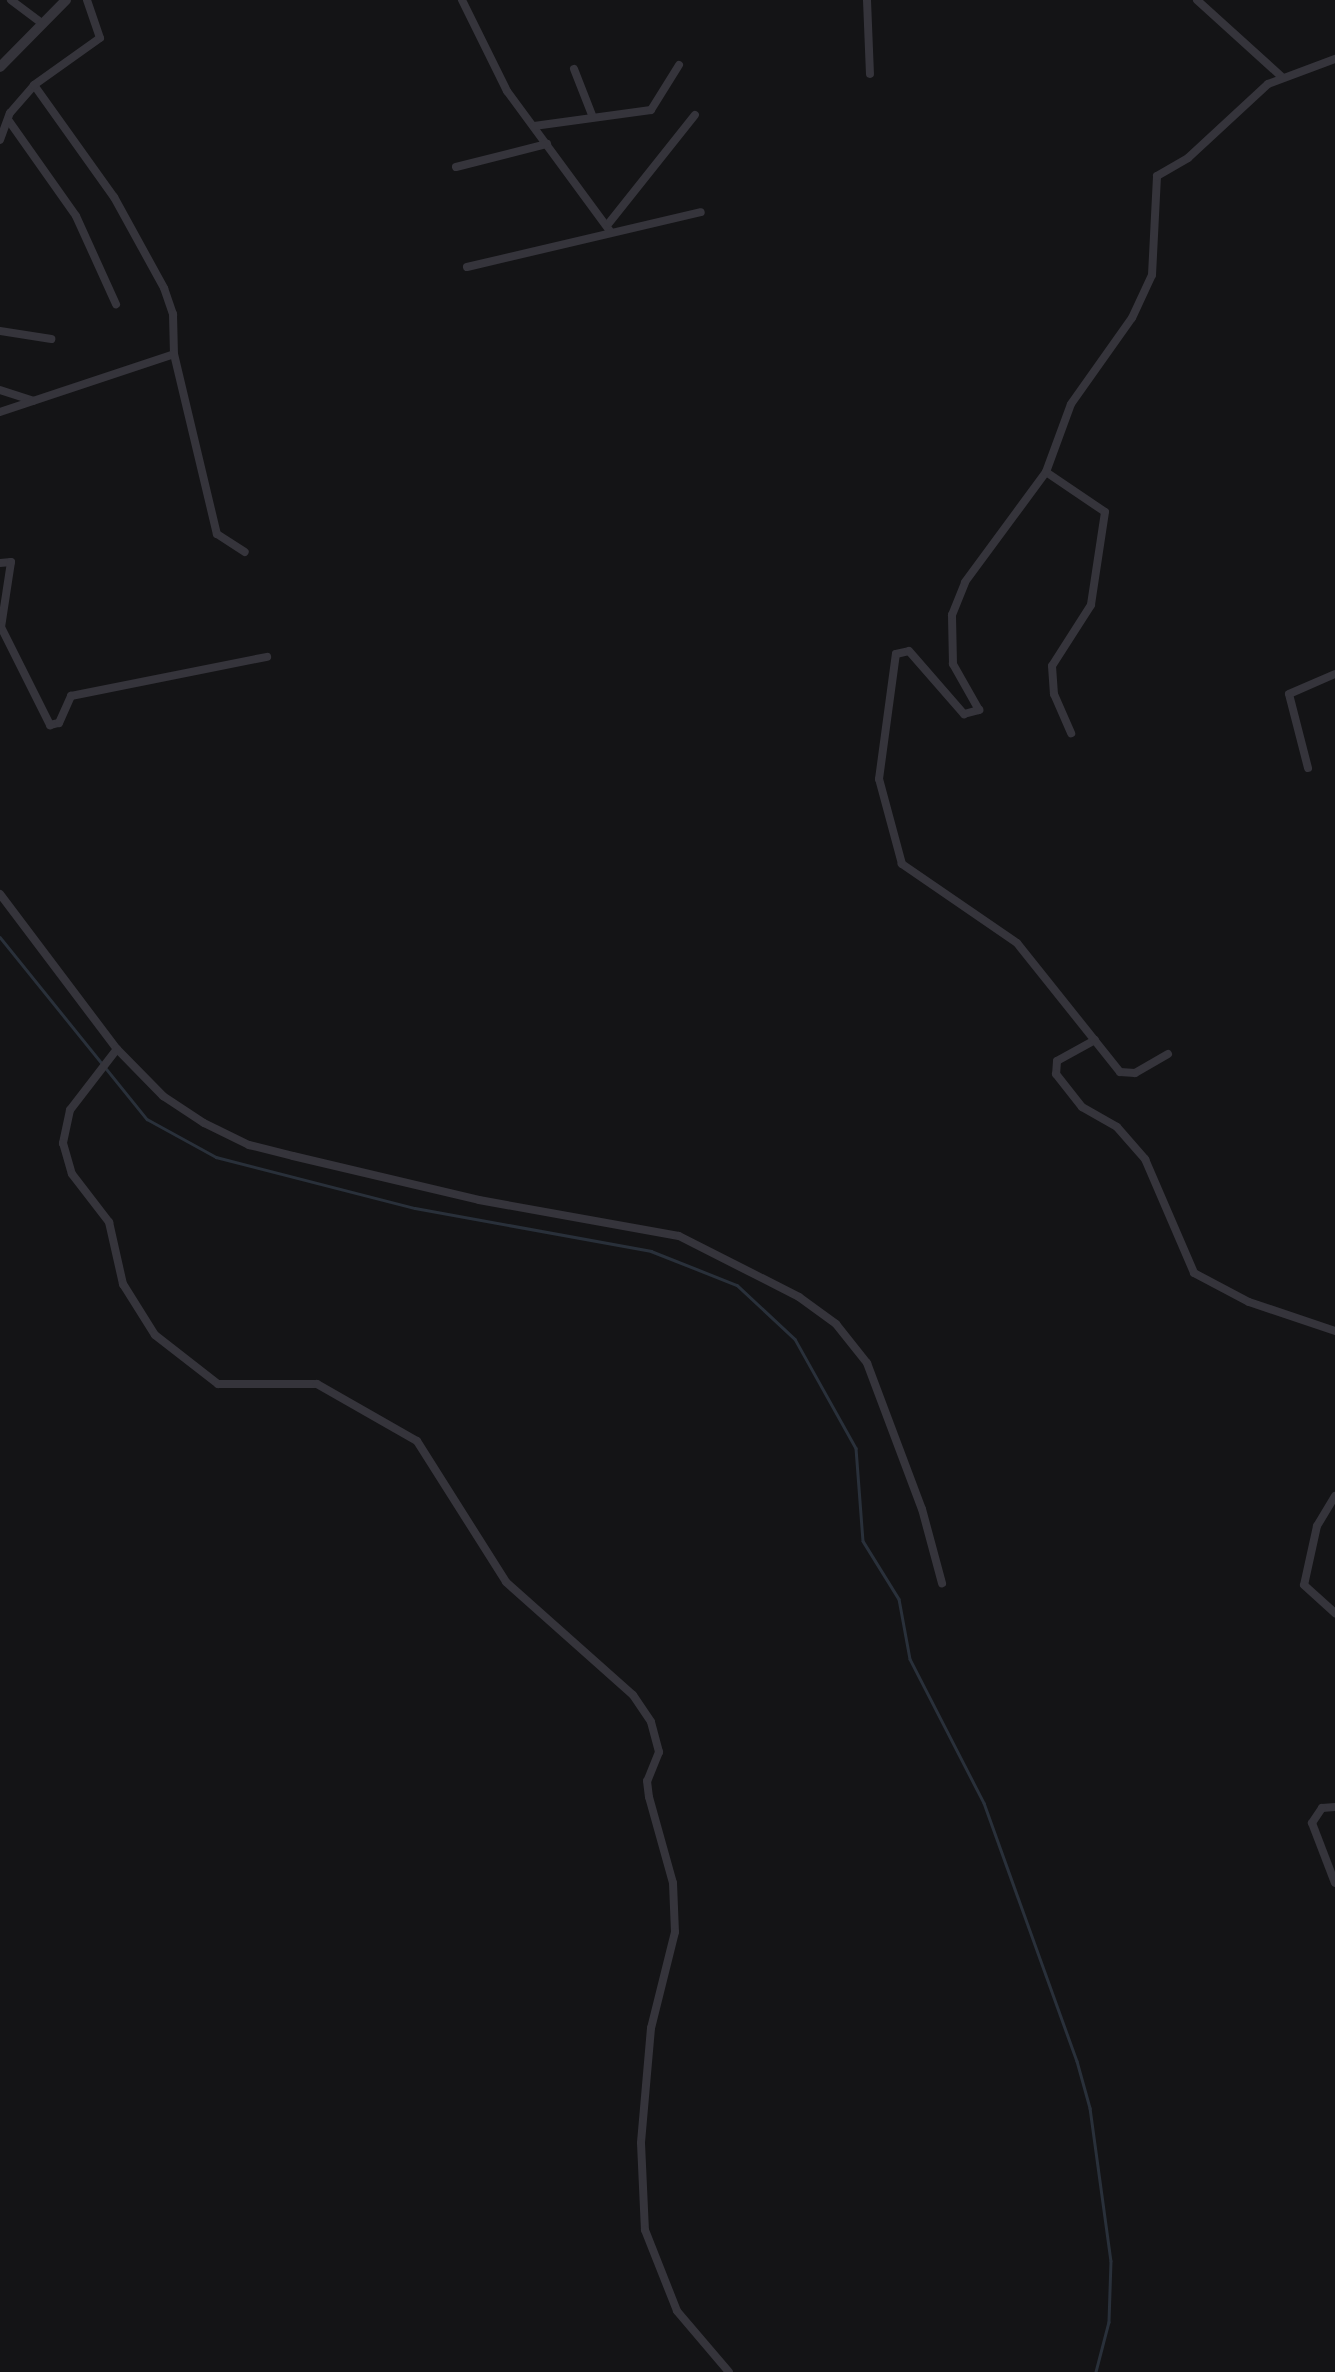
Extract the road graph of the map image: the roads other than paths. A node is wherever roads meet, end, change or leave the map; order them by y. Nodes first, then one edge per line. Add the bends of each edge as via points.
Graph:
1 (11, 0) edge
2 (66, 0) edge
3 (87, 0) edge
4 (462, 0) edge
5 (867, 0) edge
6 (1197, 0) edge
7 (39, 22) junction
8 (1335, 59) edge
9 (679, 65) dead end
10 (0, 67) edge
11 (574, 69) dead end
12 (870, 74) dead end
13 (1282, 77) junction
14 (34, 85) junction
15 (695, 114) dead end
16 (592, 115) junction
17 (9, 121) junction
18 (534, 126) junction
19 (0, 140) edge
20 (547, 144) junction
21 (456, 167) dead end
22 (701, 212) dead end
23 (609, 227) junction
24 (468, 267) dead end
25 (116, 304) dead end
26 (0, 331) edge
27 (51, 340) dead end
28 (174, 354) junction
29 (0, 390) edge
30 (33, 401) junction
31 (0, 412) edge
32 (1046, 472) junction
33 (244, 552) dead end
34 (0, 564) edge
35 (266, 657) dead end
36 (1335, 674) edge
37 (1071, 733) dead end
38 (1308, 768) dead end
39 (0, 894) edge
40 (1096, 1040) junction
41 (117, 1049) junction
42 (1168, 1054) dead end
43 (1335, 1331) edge
44 (1335, 1496) edge
45 (942, 1583) dead end
46 (1335, 1614) edge
47 (1335, 1807) edge
48 (1335, 1883) edge
49 (729, 2372) edge

1 - 7 street
2 - 7 street
3 - 14 street via 100,38
4 - 18 street via 507,91
5 - 12 street
6 - 13 street
7 - 10 street
8 - 13 street
9 - 16 street via 651,110
11 - 16 street
13 - 32 street via 1188,158 1157,176 1152,276 1124,330 1071,404
14 - 17 street
14 - 28 street via 114,198 164,288 173,314
15 - 23 street
16 - 18 street
17 - 19 street
17 - 25 street via 76,216
18 - 20 street
20 - 21 street
20 - 23 street
22 - 23 street via 620,236
23 - 24 street
26 - 27 street
28 - 30 street
28 - 33 street via 217,534
29 - 30 street
30 - 31 street
32 - 37 street via 1105,512 1091,604 1052,666 1054,694
32 - 40 street via 965,582 952,615 953,664 978,710 964,714 909,651 896,654 878,779 902,864 1017,943
34 - 35 street via 11,562 1,626 50,725 59,723 71,696
36 - 38 street via 1288,694
39 - 41 street
40 - 42 street via 1126,1074
40 - 43 street via 1057,1061 1056,1074 1082,1107 1117,1127 1145,1159 1194,1272 1249,1302
41 - 45 street via 163,1096 248,1145 479,1200 679,1236 799,1297 836,1324 866,1362
41 - 49 street via 70,1110 63,1143 72,1174 108,1222 123,1284 155,1335 218,1384 318,1384 417,1441 430,1472 506,1582 634,1695 651,1722 659,1752 647,1780 673,1883 675,1932 652,2028 641,2144 644,2230 677,2310
44 - 46 street via 1317,1526 1304,1585
47 - 48 street via 1322,1808 1312,1823

